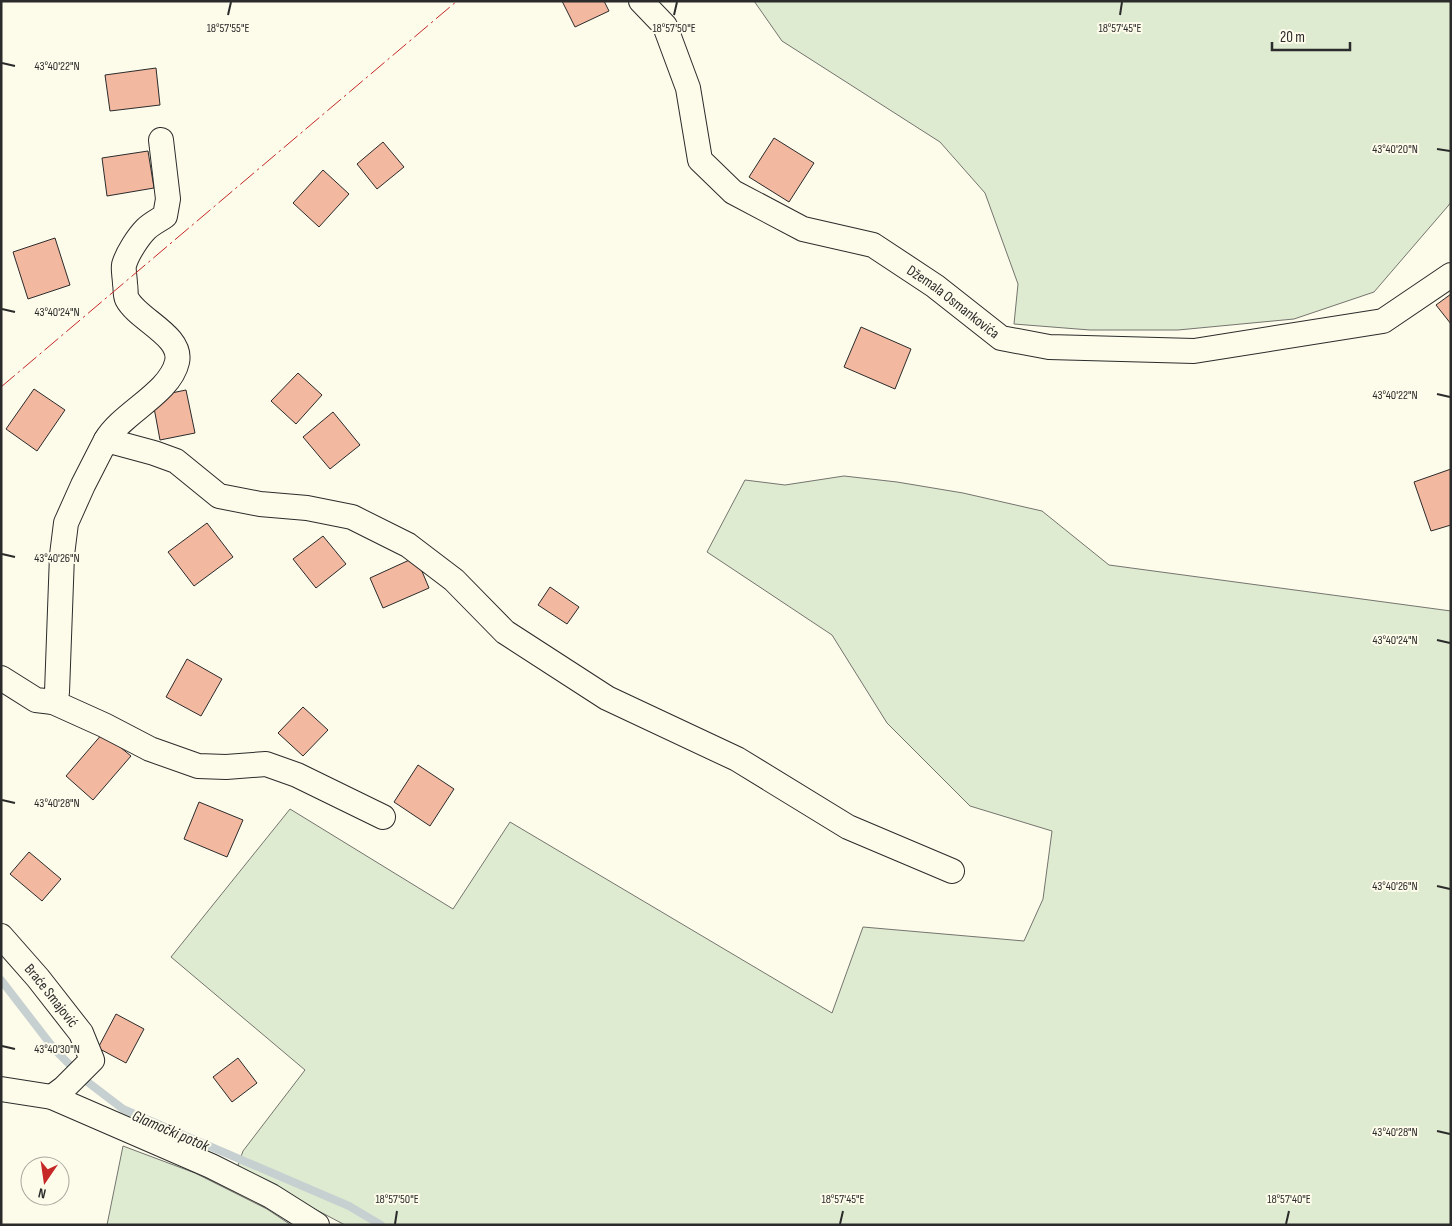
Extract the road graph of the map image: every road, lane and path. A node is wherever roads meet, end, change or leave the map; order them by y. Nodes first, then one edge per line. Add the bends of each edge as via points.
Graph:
1 (641, 1) edge
2 (161, 140) dead end
3 (1451, 275) edge
4 (106, 440) junction
5 (1, 678) edge
6 (53, 702) junction
7 (383, 817) dead end
8 (952, 871) dead end
9 (1, 936) edge
10 (1, 1089) edge
11 (58, 1092) junction
12 (317, 1225) edge

1 - 3 street, Džemala Osmankovića via 665,26 672,44 688,88 700,160 733,192 803,229 873,245 935,286 1000,338 1049,347 1194,351 1383,321
2 - 4 street via 168,199 165,216 146,229 124,266 126,298 175,345 178,360 171,376 111,431
4 - 6 street via 66,523 57,692
4 - 8 street via 176,461 219,496 352,517 408,545 454,580 505,632 607,698 737,759 848,828
5 - 6 street via 36,700
6 - 7 street via 150,749 198,766 266,764 297,774
9 - 11 street, Braće Smajović via 81,1033 92,1060
10 - 11 street
11 - 12 street via 272,1196

